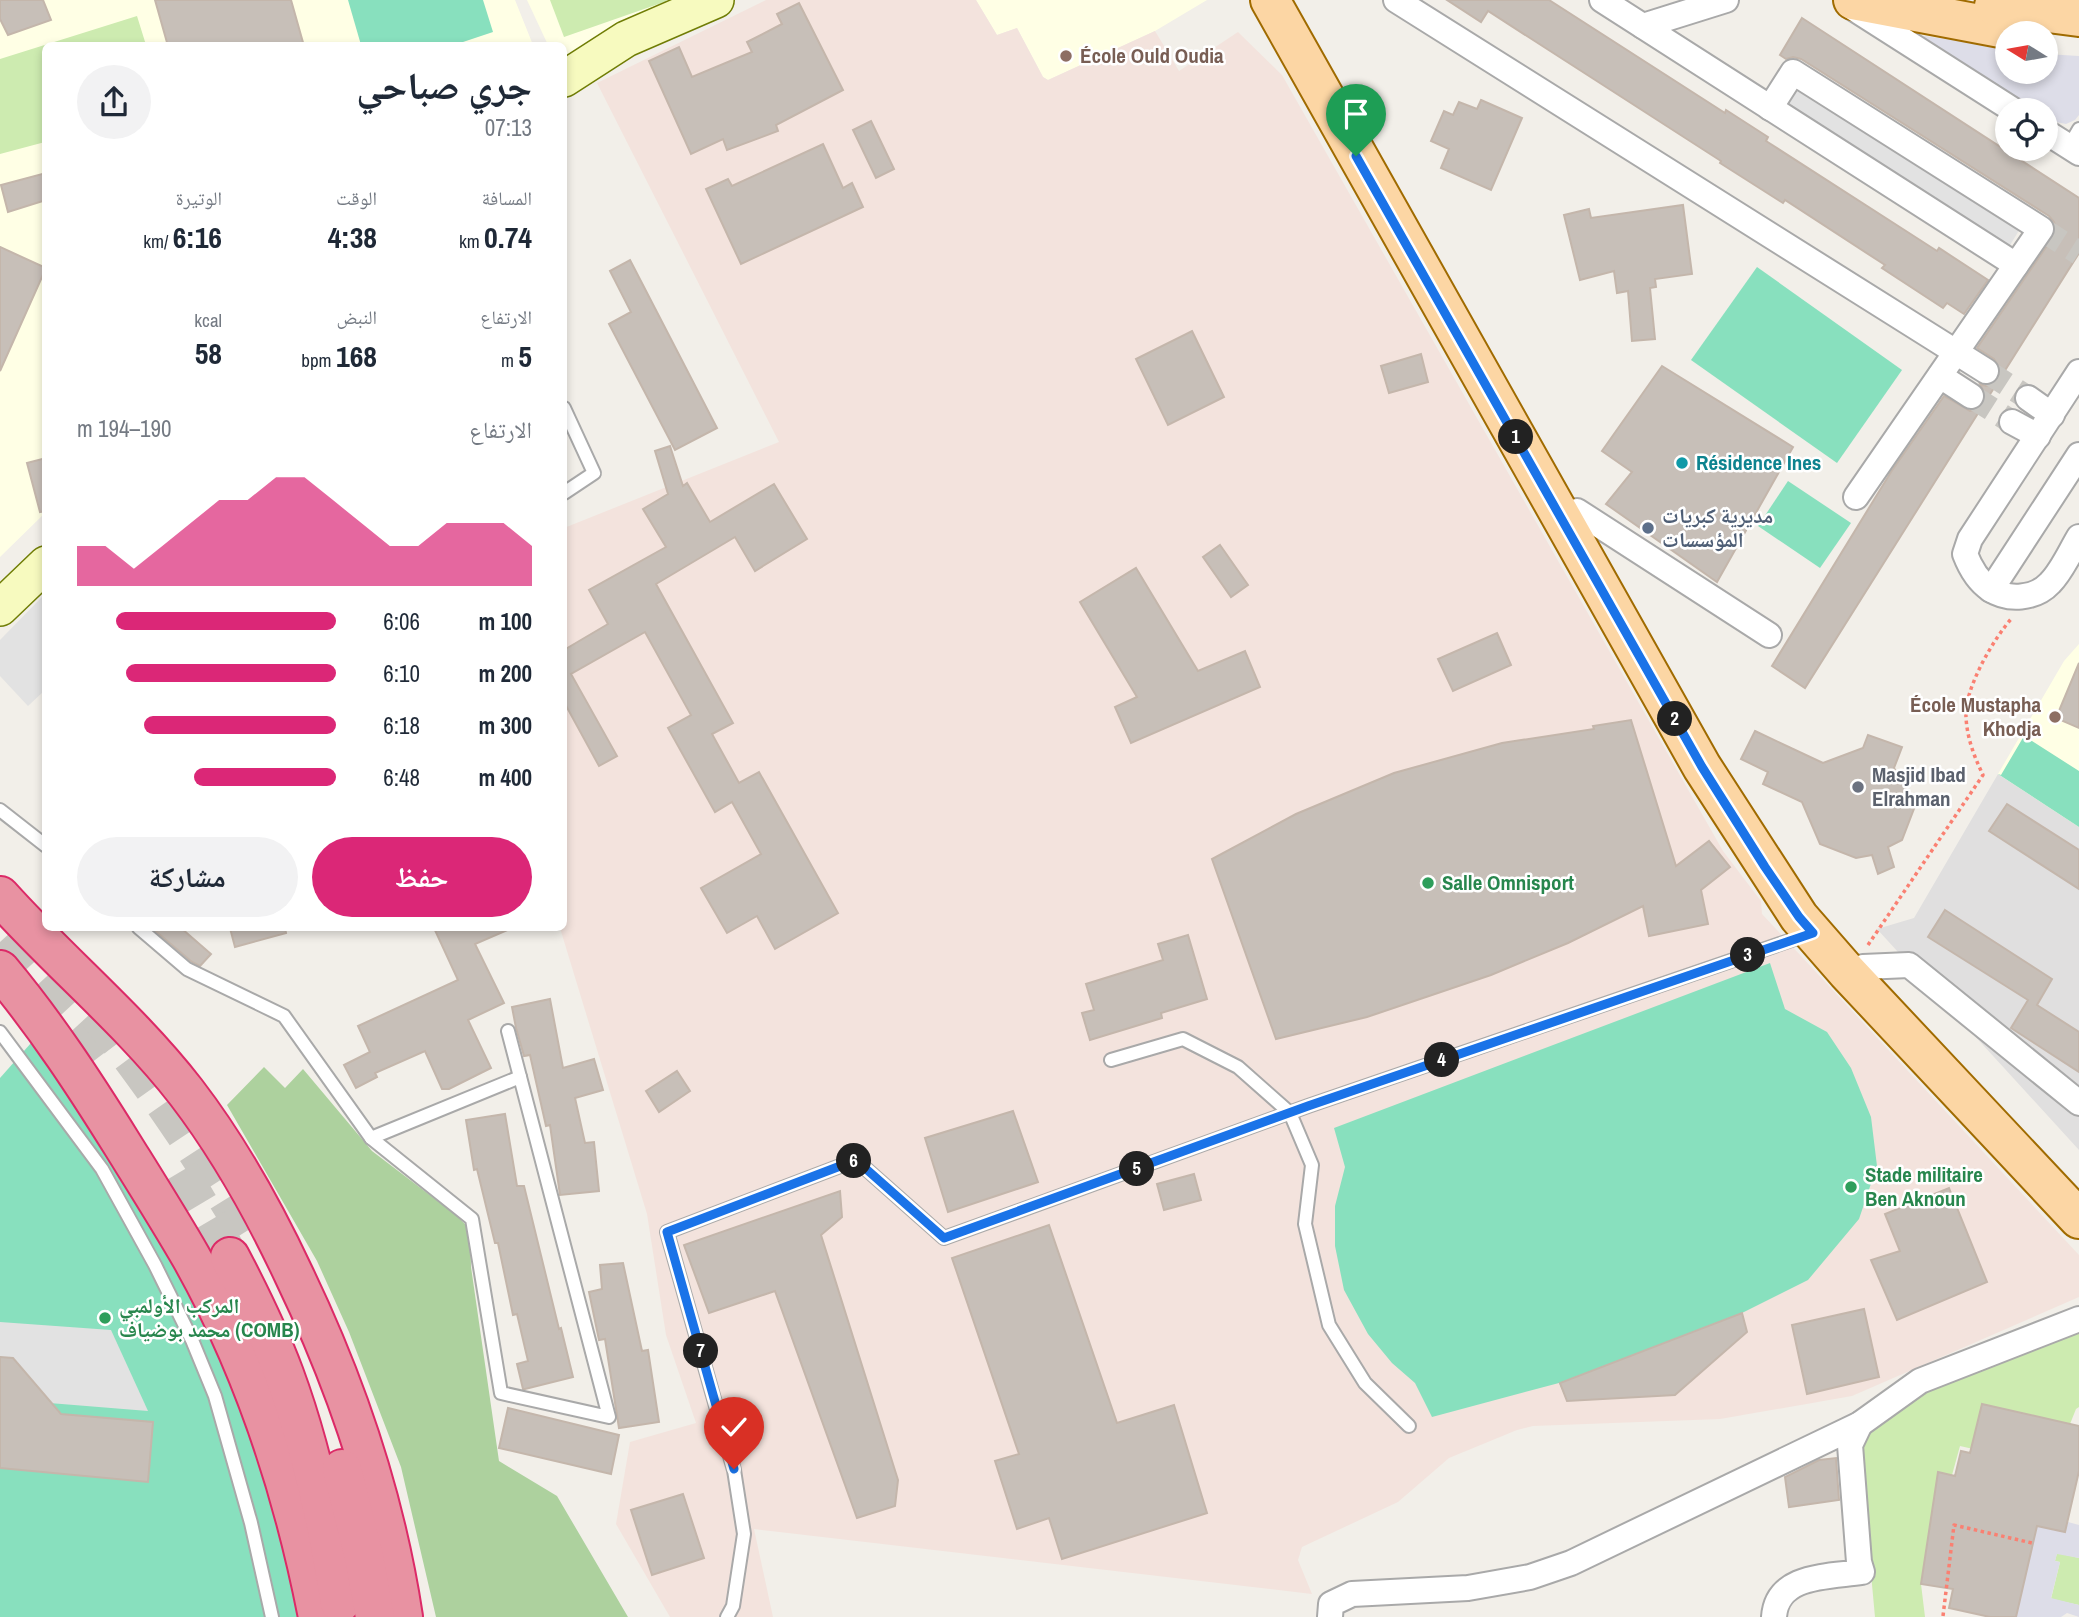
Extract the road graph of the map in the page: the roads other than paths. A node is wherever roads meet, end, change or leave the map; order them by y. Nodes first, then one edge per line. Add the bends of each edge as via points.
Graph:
1 (716, 0) edge
2 (1270, 0) edge
3 (1295, 0) edge
4 (1396, 0) edge
5 (1602, 0) edge
6 (1726, 0) edge
7 (1841, 0) edge
8 (1853, 0) edge
9 (1964, 0) edge
10 (2079, 18) edge
11 (1643, 26) junction
12 (1995, 27) edge
13 (2058, 37) edge
14 (2079, 38) edge
15 (567, 77) edge
16 (1995, 98) edge
17 (1770, 108) junction
18 (2058, 136) edge
19 (2076, 143) edge
20 (2016, 265) junction
21 (1956, 353) junction
22 (1986, 371) tunnel mouth
23 (2079, 372) edge
24 (1940, 376) junction
25 (1971, 396) tunnel mouth
26 (2028, 398) tunnel mouth
27 (567, 414) edge
28 (2052, 415) junction
29 (2012, 422) tunnel mouth
30 (2038, 436) junction
31 (2079, 455) edge
32 (567, 491) edge
33 (1856, 497) dead end
34 (1577, 511) junction
35 (2079, 537) edge
36 (23, 586) edge
37 (1991, 590) junction
38 (0, 613) edge
39 (1769, 635) dead end
40 (0, 810) edge
41 (42, 843) edge
42 (0, 896) edge
43 (143, 931) edge
44 (1813, 933) junction
45 (1860, 964) junction
46 (0, 970) edge
47 (508, 1031) dead end
48 (0, 1032) edge
49 (1111, 1060) dead end
50 (520, 1077) junction
51 (2079, 1103) edge
52 (1290, 1113) junction
53 (371, 1138) junction
54 (2079, 1199) edge
55 (2079, 1219) edge
56 (2079, 1319) edge
57 (1860, 1424) junction
58 (1409, 1426) dead end
59 (272, 1617) edge
60 (318, 1617) edge
61 (342, 1617) edge
62 (375, 1617) edge
63 (402, 1617) edge
64 (727, 1617) edge
65 (1330, 1617) edge
66 (1774, 1617) edge

1 - 15 street via 626,39
2 - 44 main road via 1702,767
3 - 34 main road
4 - 21 street
5 - 11 street
6 - 11 street
7 - 16 street
8 - 12 main road
9 - 10 main road
11 - 17 street
13 - 14 main road
17 - 20 street
17 - 20 street via 1793,72 2041,229
18 - 19 street
20 - 21 street
21 - 22 street
21 - 24 street
23 - 28 street
24 - 25 street
24 - 33 street
26 - 28 street
27 - 32 lane via 594,473
28 - 30 street
29 - 30 street
30 - 37 street via 1965,554 1970,568
31 - 37 street
34 - 39 street
34 - 45 main road via 1746,809 1811,905
35 - 37 street via 2050,583 2034,595 2017,597
36 - 38 street
40 - 41 lane
42 - 63 highway via 185,1091 258,1204 337,1371 383,1519
43 - 53 lane via 187,969 284,1016
44 - 52 lane
44 - 55 main road
45 - 51 street via 1909,965
45 - 54 main road
46 - 60 highway via 45,1025 113,1129 192,1259 232,1340 282,1478
47 - 50 lane
48 - 59 lane via 102,1169 192,1340 215,1396
49 - 52 lane via 1183,1039 1238,1067
50 - 53 lane
50 - 53 lane via 609,1417 500,1393 472,1219
52 - 58 lane via 1312,1165 1305,1224 1329,1325 1365,1382
52 - 64 lane via 944,1238 856,1160 667,1232 734,1469 744,1534 733,1606
56 - 57 street via 1920,1381
57 - 65 street via 1571,1563 1530,1577 1468,1588 1352,1594 1331,1604
57 - 66 street via 1850,1445 1862,1573 1804,1581 1784,1590 1775,1603
61 - 62 highway via 326,1525 285,1376 261,1317 242,1251 287,1307 326,1410

